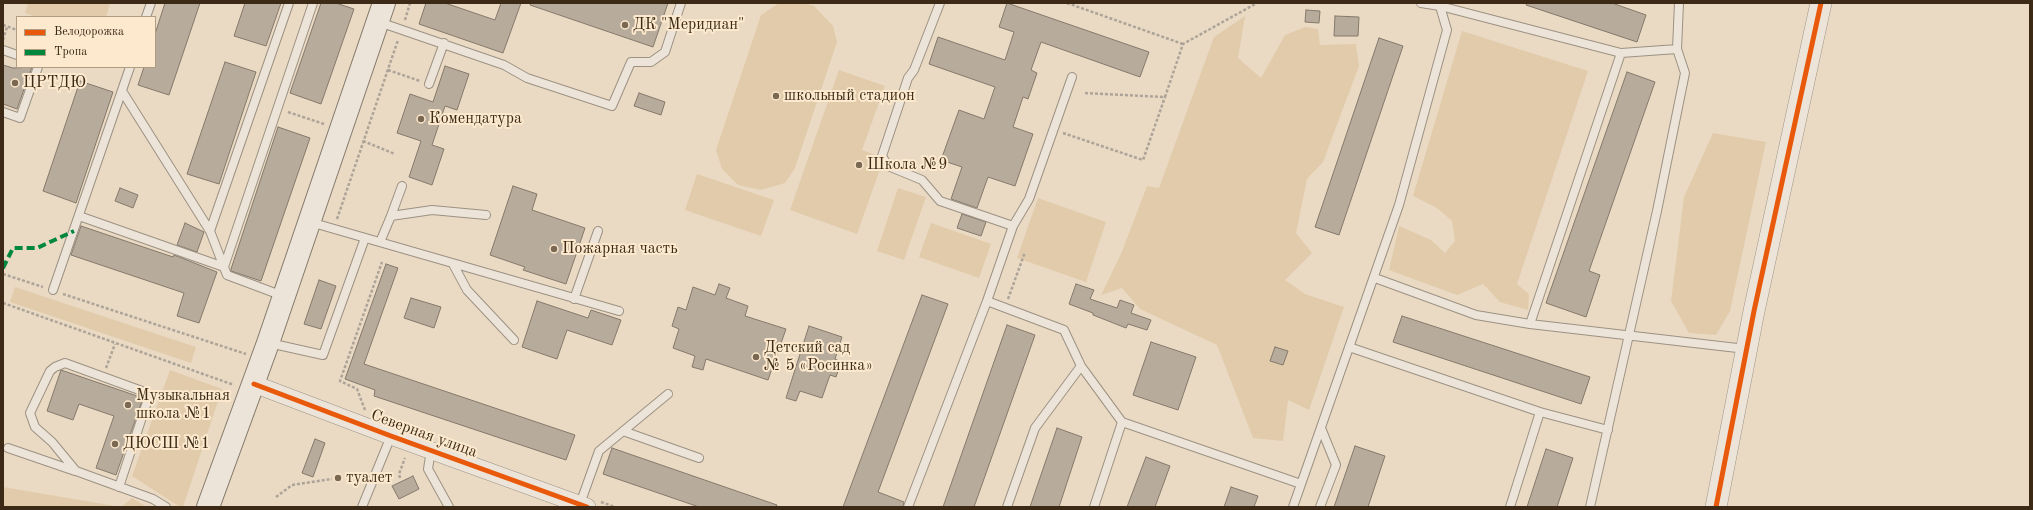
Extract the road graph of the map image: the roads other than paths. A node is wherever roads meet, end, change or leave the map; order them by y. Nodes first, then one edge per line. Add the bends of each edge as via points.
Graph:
1 (151, 3) edge
2 (289, 3) edge
3 (313, 3) edge
4 (681, 3) edge
5 (940, 3) edge
6 (1421, 3) edge
7 (1679, 3) edge
8 (1821, 3) edge
9 (1439, 4) edge
10 (381, 12) edge
11 (146, 16) edge
12 (444, 43) junction
13 (1678, 49) junction
14 (3, 50) edge
15 (1621, 53) junction
16 (16, 55) edge
17 (38, 68) edge
18 (130, 68) edge
19 (1072, 77) dead end
20 (430, 84) road end
21 (122, 91) junction
22 (3, 112) edge
23 (402, 186) dead end
24 (486, 215) dead end
25 (79, 216) junction
26 (391, 216) junction
27 (310, 222) junction
28 (1013, 226) junction
29 (210, 231) junction
30 (598, 231) dead end
31 (365, 238) junction
32 (380, 242) junction
33 (453, 264) junction
34 (224, 267) junction
35 (1375, 278) junction
36 (53, 290) road end
37 (284, 296) junction
38 (574, 299) junction
39 (987, 301) junction
40 (619, 311) dead end
41 (1530, 324) junction
42 (1627, 336) junction
43 (514, 340) dead end
44 (1349, 347) junction
45 (1746, 349) junction
46 (265, 351) junction
47 (1081, 366) junction
48 (252, 389) junction
49 (668, 394) dead end
50 (1540, 412) junction
51 (1122, 422) junction
52 (1321, 428) junction
53 (1608, 430) junction
54 (623, 431) junction
55 (391, 436) junction
56 (8, 448) dead end
57 (430, 450) junction
58 (699, 458) dead end
59 (76, 471) junction
60 (1301, 484) junction
61 (119, 487) junction
62 (583, 506) edge
63 (166, 507) edge
64 (208, 507) edge
65 (362, 507) edge
66 (449, 507) edge
67 (908, 507) edge
68 (1007, 507) edge
69 (1094, 507) edge
70 (1293, 507) edge
71 (1320, 507) edge
72 (1510, 507) edge
73 (1590, 507) edge
74 (1716, 507) edge

1 - 11 lane
2 - 29 lane
3 - 34 lane
4 - 12 lane via 665,52 651,62 631,62 612,106 527,78 504,65
5 - 28 lane via 914,70 908,78 882,156 888,166 922,180 940,201
6 - 9 lane
7 - 13 lane
8 - 45 street
9 - 15 lane
9 - 35 lane via 1447,30 1399,205
10 - 12 lane via 402,29
10 - 27 main road
12 - 20 lane
13 - 15 lane
13 - 42 lane via 1685,73 1657,211
14 - 16 lane
15 - 41 lane
17 - 22 lane via 20,118
18 - 21 lane
19 - 28 lane via 1029,199
21 - 25 lane
21 - 29 lane
23 - 26 lane
24 - 26 lane via 432,210
25 - 34 lane
25 - 36 lane
26 - 32 lane
27 - 31 lane
27 - 37 main road
28 - 39 lane
29 - 34 lane
30 - 38 lane
31 - 32 lane
31 - 46 lane via 323,356
32 - 33 lane
33 - 38 lane
33 - 43 lane via 467,290
34 - 37 lane via 227,275
35 - 41 lane via 1476,315
35 - 44 lane
37 - 46 main road
38 - 40 lane
39 - 47 lane via 1064,330
39 - 67 lane
41 - 42 lane
42 - 45 lane
42 - 53 lane
44 - 50 lane
44 - 52 lane
45 - 74 street
46 - 48 main road
47 - 51 lane
47 - 68 lane via 1035,428
48 - 55 street, Северная улица
48 - 64 main road
49 - 54 lane
50 - 53 lane
50 - 72 lane
51 - 60 lane
51 - 69 lane
52 - 60 lane
52 - 71 lane via 1336,465
53 - 73 lane
54 - 58 lane
54 - 62 lane via 599,452
55 - 57 street, Северная улица
55 - 65 lane
56 - 59 lane
57 - 62 street, Северная улица
57 - 66 lane via 428,469
59 - 61 lane
59 - 61 lane via 52,442 35,427 30,413 50,371 65,363 104,376 149,396
60 - 70 lane
61 - 63 lane via 153,499

